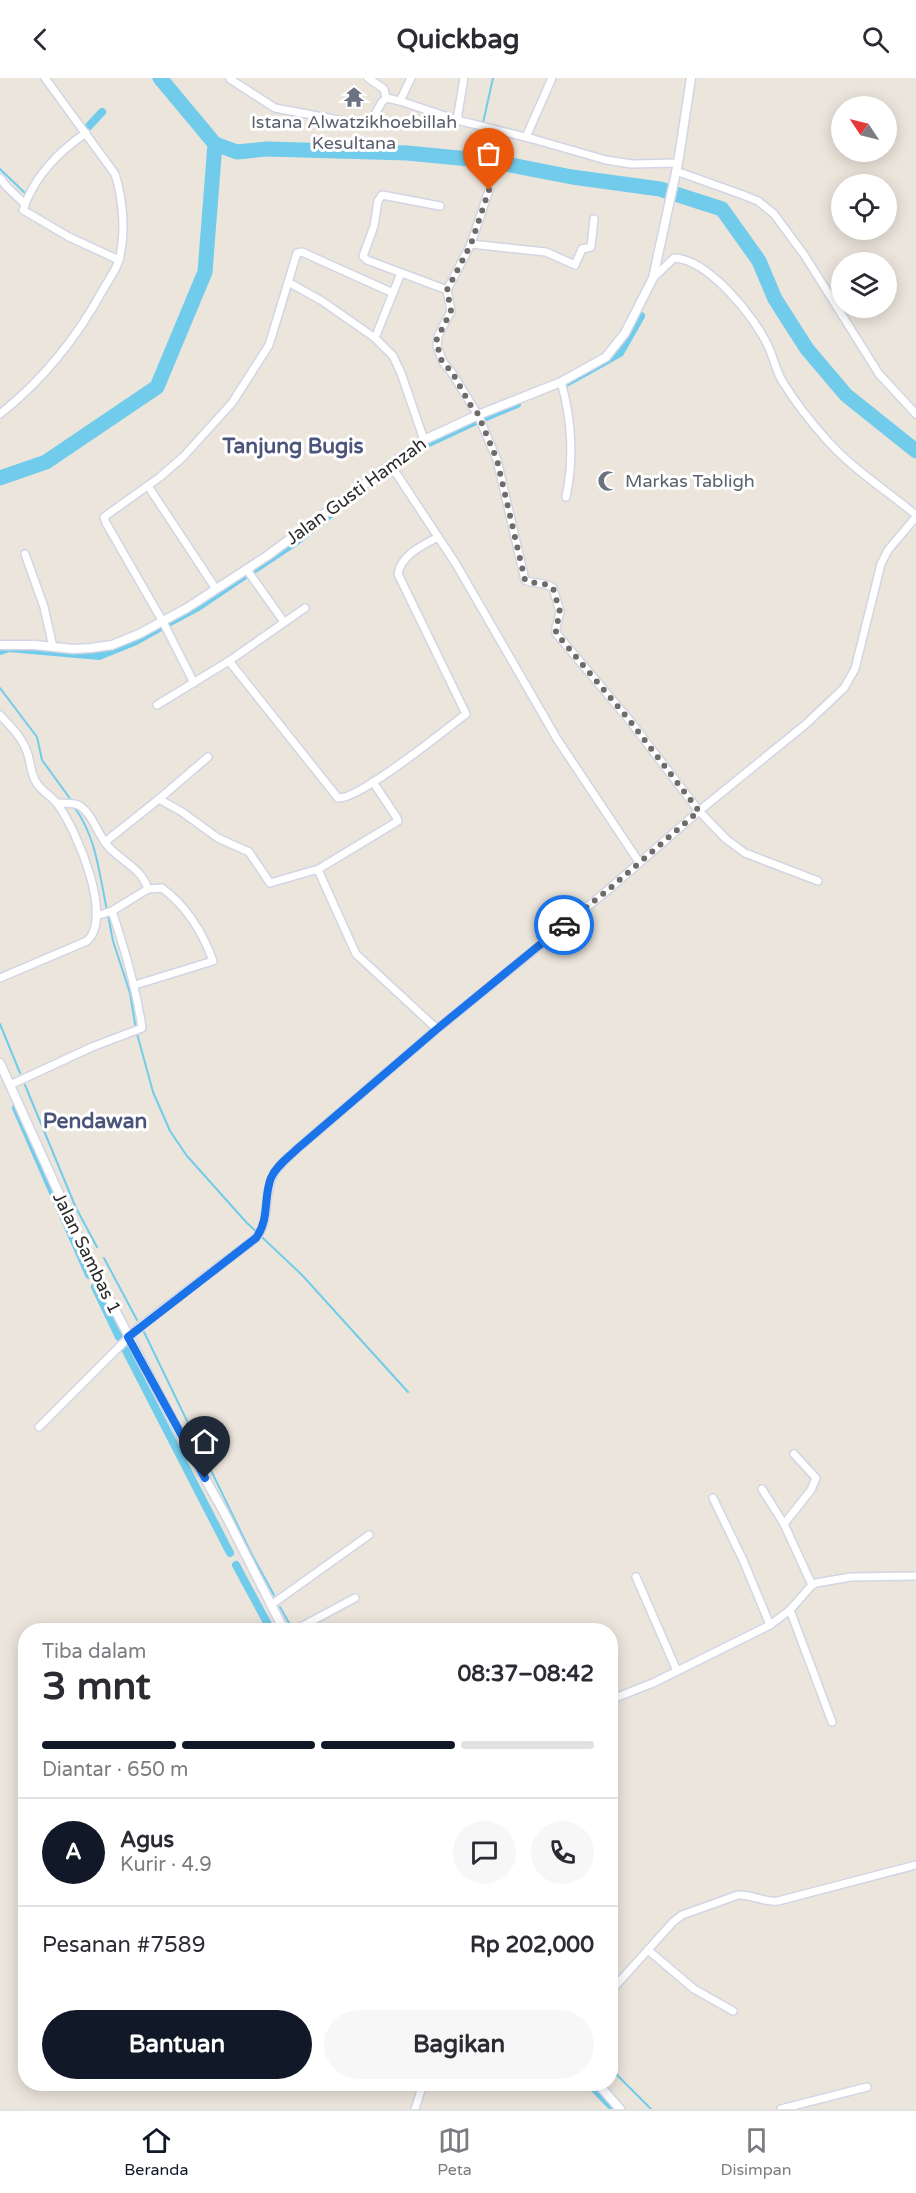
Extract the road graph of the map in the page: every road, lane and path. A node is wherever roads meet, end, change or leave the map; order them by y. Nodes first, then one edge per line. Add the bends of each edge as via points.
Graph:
1 (45, 78) edge
2 (231, 78) edge
3 (368, 78) edge
4 (411, 78) edge
5 (465, 78) edge
6 (552, 78) edge
7 (690, 78) edge
8 (386, 98) junction
9 (400, 101) junction
10 (457, 120) junction
11 (86, 133) junction
12 (526, 137) junction
13 (676, 170) junction
14 (0, 178) edge
15 (489, 190) dead end
16 (25, 204) junction
17 (440, 206) dead end
18 (594, 219) dead end
19 (471, 244) junction
20 (119, 260) junction
21 (401, 273) junction
22 (653, 278) junction
23 (288, 282) junction
24 (447, 290) junction
25 (393, 293) junction
26 (375, 338) junction
27 (561, 382) junction
28 (0, 414) edge
29 (478, 414) junction
30 (916, 414) edge
31 (424, 440) junction
32 (390, 464) junction
33 (148, 486) junction
34 (566, 497) dead end
35 (916, 516) edge
36 (438, 537) junction
37 (25, 554) dead end
38 (247, 570) junction
39 (216, 589) junction
40 (305, 608) dead end
41 (163, 622) junction
42 (284, 622) junction
43 (0, 645) edge
44 (53, 646) junction
45 (229, 661) junction
46 (194, 682) junction
47 (157, 705) dead end
48 (0, 715) edge
49 (208, 757) dead end
50 (373, 782) junction
51 (159, 799) junction
52 (61, 804) junction
53 (699, 811) junction
54 (105, 842) junction
55 (639, 862) junction
56 (317, 870) junction
57 (818, 881) dead end
58 (148, 889) junction
59 (110, 911) junction
60 (98, 915) junction
61 (0, 978) edge
62 (135, 985) junction
63 (437, 1029) junction
64 (0, 1063) edge
65 (10, 1085) junction
66 (128, 1337) junction
67 (39, 1427) dead end
68 (794, 1454) dead end
69 (762, 1489) dead end
70 (713, 1498) dead end
71 (783, 1524) junction
72 (369, 1535) dead end
73 (916, 1576) edge
74 (636, 1577) dead end
75 (812, 1585) junction
76 (355, 1598) dead end
77 (271, 1605) junction
78 (790, 1610) junction
79 (280, 1623) edge
80 (309, 1623) edge
81 (770, 1625) junction
82 (677, 1671) junction
83 (618, 1697) edge
84 (832, 1722) dead end
85 (916, 1865) edge
86 (648, 1950) junction
87 (618, 1983) edge
88 (734, 2011) dead end
89 (867, 2087) dead end
90 (421, 2091) edge
91 (604, 2091) edge
92 (415, 2109) edge
93 (620, 2109) edge
94 (781, 2109) edge

1 - 11 street
2 - 8 street via 275,108 360,124 370,123
3 - 8 street via 384,89
4 - 9 street
5 - 10 street
6 - 12 street
7 - 13 street, Jalan Gusti Hamzah
8 - 9 street
9 - 10 street
10 - 12 street
11 - 16 street via 62,151 36,183
11 - 20 street via 118,182 122,219
12 - 13 street via 593,157
13 - 22 street, Jalan Gusti Hamzah
13 - 30 street via 758,201 774,214 879,374
14 - 16 street
15 - 19 street
16 - 20 street via 26,213
17 - 21 street via 380,196 363,256
18 - 19 street via 591,247 582,249 575,265 546,252
19 - 24 street
20 - 28 street via 89,314 57,359
21 - 24 street
21 - 25 street
22 - 27 street, Jalan Gusti Hamzah via 617,345 595,364
22 - 35 street via 670,259 678,258 706,270 739,303 768,346 783,383 825,439
23 - 25 street via 296,255 302,252
23 - 26 street
23 - 33 street via 261,361 232,403 198,441
24 - 29 street via 451,311 437,346 442,362
25 - 26 street
26 - 31 street via 397,364
27 - 29 street, Jalan Gusti Hamzah
27 - 34 street via 571,432
29 - 31 street, Jalan Gusti Hamzah
29 - 53 street via 501,471 525,580 553,588 560,612 556,633
31 - 32 street, Jalan Gusti Hamzah
32 - 36 street
32 - 38 street, Jalan Gusti Hamzah
33 - 39 street
33 - 41 street via 104,520
35 - 53 street via 881,564 849,682 806,724
36 - 50 street via 410,555 401,564 399,574 466,714
36 - 55 street via 557,738
37 - 44 street
38 - 39 street, Jalan Gusti Hamzah
38 - 42 street
39 - 41 street, Jalan Gusti Hamzah
40 - 42 street
41 - 44 street, Jalan Gusti Hamzah via 112,645
41 - 46 street
42 - 45 street
43 - 44 street, Jalan Gusti Hamzah
45 - 46 street
45 - 50 street via 338,798
46 - 47 street
48 - 52 street via 20,737 36,783
49 - 51 street
50 - 56 street via 398,821
51 - 54 street
51 - 56 street via 218,838 249,852 270,883
52 - 54 street via 75,804 86,810
52 - 60 street via 86,862
53 - 55 street
53 - 57 street via 745,853
54 - 58 street via 138,872
55 - 63 street
56 - 63 street via 356,954
58 - 59 street
58 - 62 street via 162,888 182,908 202,935 213,961
59 - 60 street
59 - 62 street
60 - 61 street via 87,942
62 - 65 street via 142,1028
63 - 66 street via 280,1165 271,1179 259,1235
64 - 65 street, Jalan Sambas 1
65 - 66 street, Jalan Sambas 1 via 73,1229
66 - 67 street
66 - 77 street, Jalan Sambas 1
68 - 71 street via 816,1478
69 - 71 street
70 - 81 street
71 - 75 street
72 - 77 street
73 - 75 street via 851,1577
74 - 82 street
75 - 78 street
76 - 80 street
77 - 79 street, Jalan Sambas 1
78 - 81 street
78 - 84 street
81 - 82 street
82 - 83 street
85 - 86 street via 778,1901 742,1894 728,1897 682,1915
86 - 87 street
86 - 88 street via 694,1989
89 - 94 street
90 - 92 street
91 - 93 street

